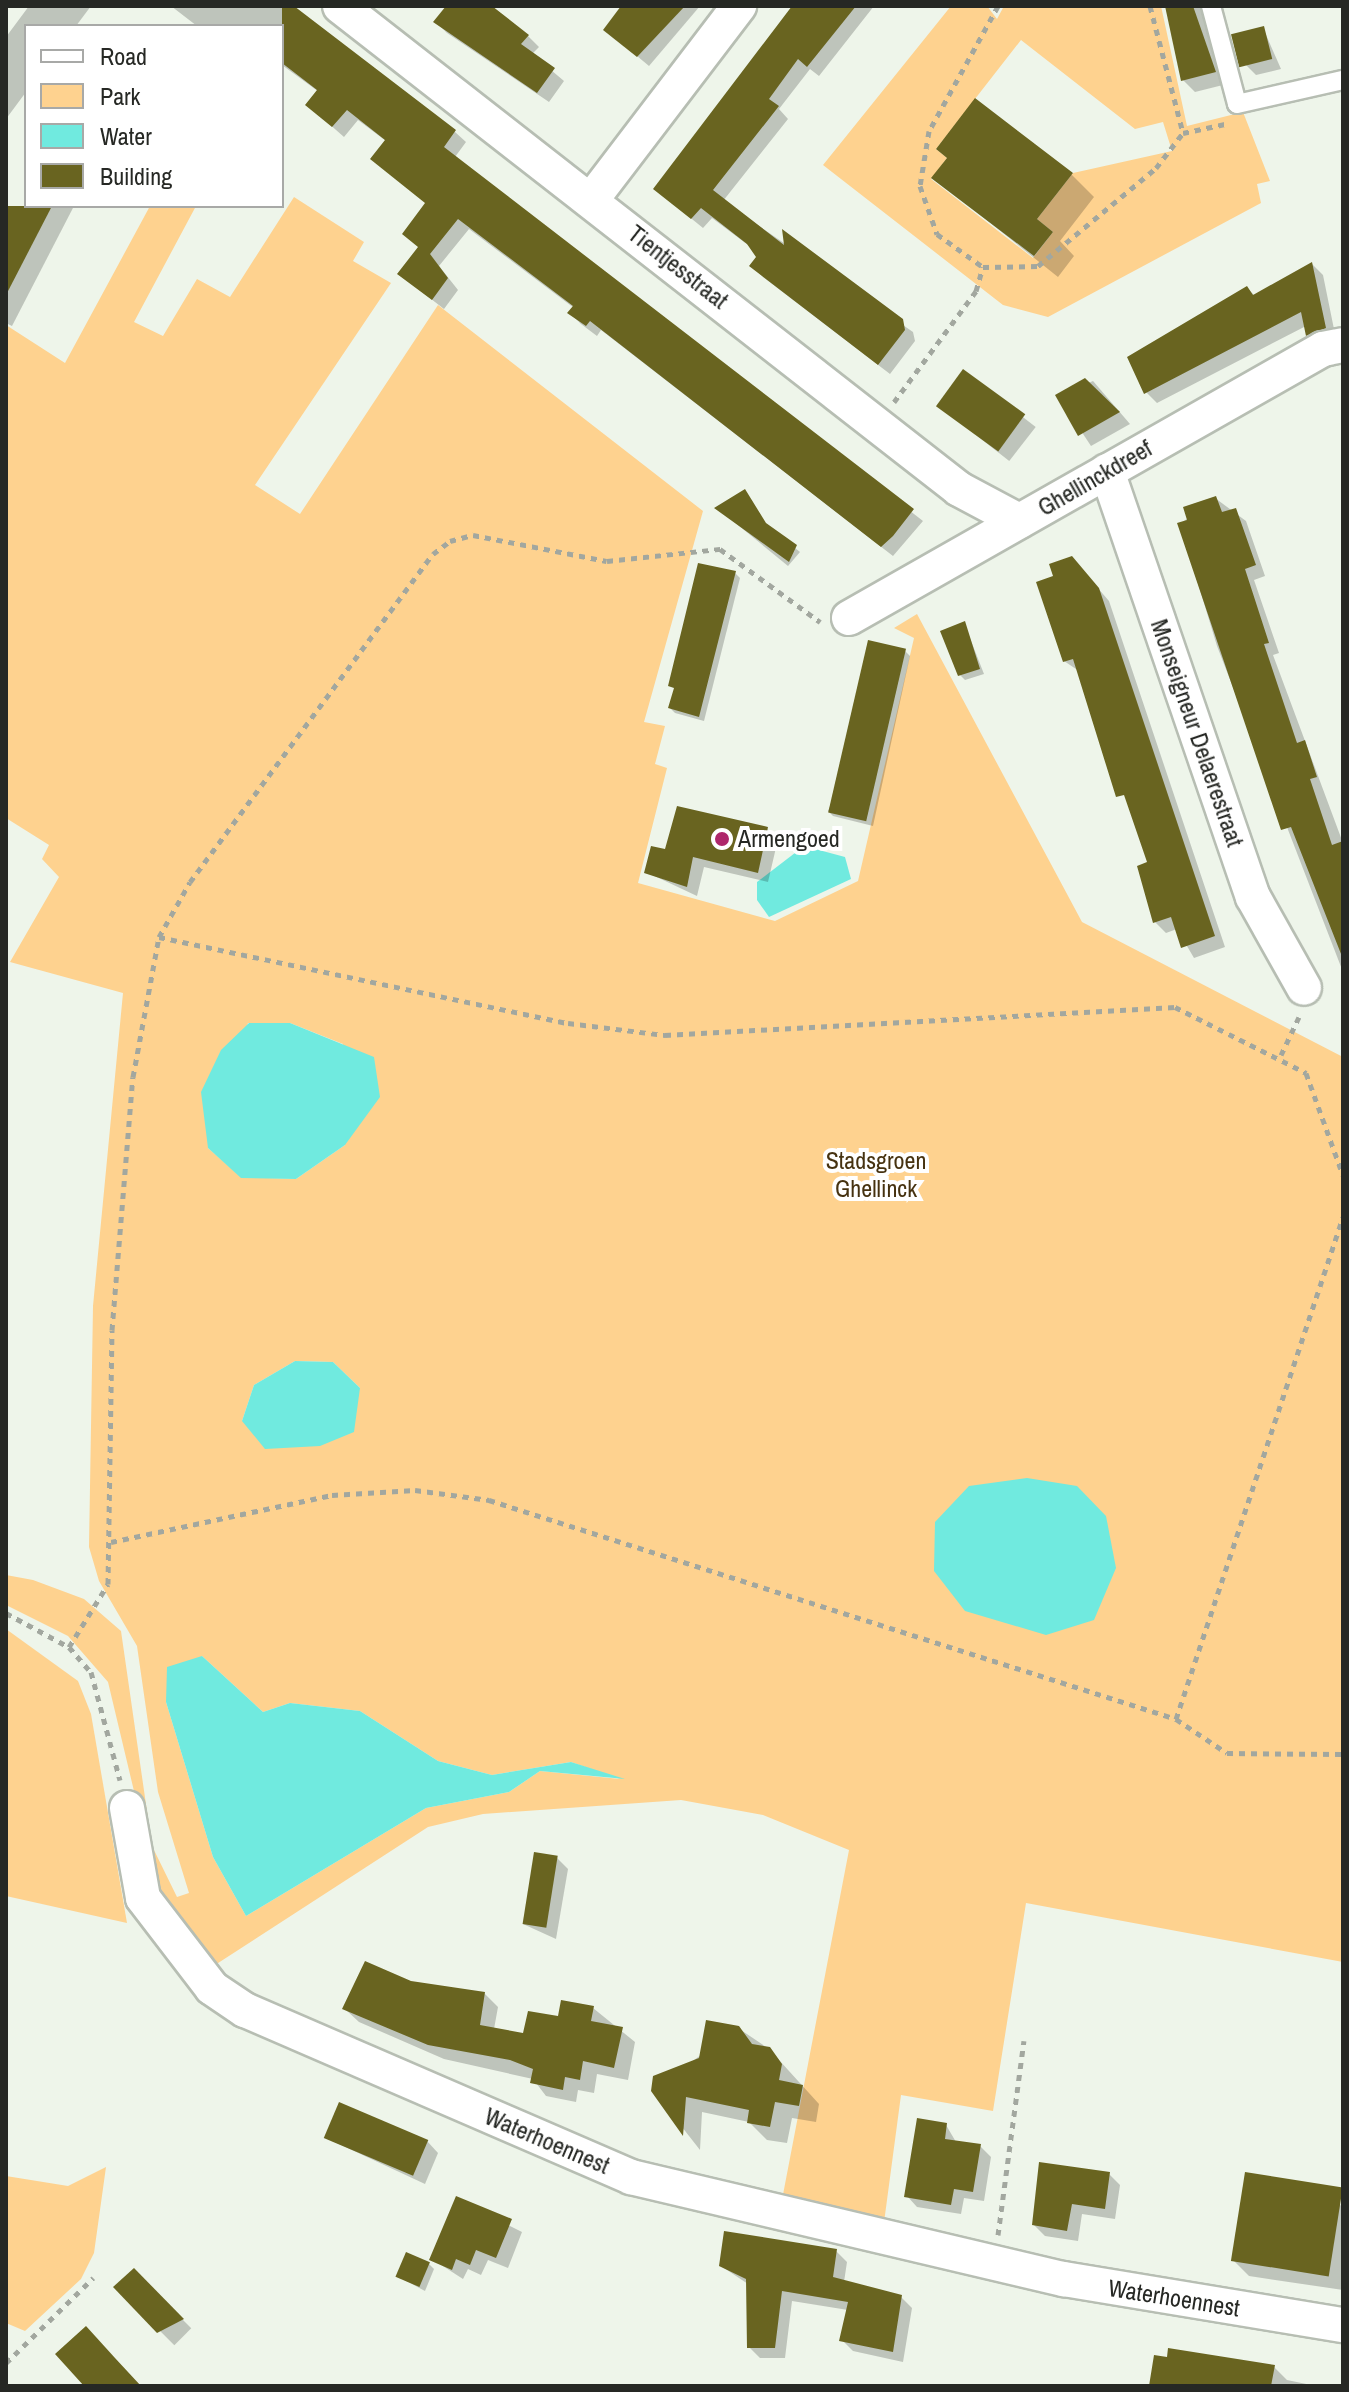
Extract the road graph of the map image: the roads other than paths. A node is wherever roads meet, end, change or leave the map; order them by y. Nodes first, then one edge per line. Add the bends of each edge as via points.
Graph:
1 (340, 6) edge
2 (739, 6) edge
3 (1211, 6) edge
4 (1343, 80) edge
5 (592, 199) junction
6 (1343, 345) edge
7 (1107, 471) junction
8 (1019, 521) junction
9 (849, 618) road end
10 (1304, 988) road end
11 (127, 1808) road end
12 (1343, 2325) edge

1 - 5 street, Tientjesstraat
2 - 5 street
3 - 4 lane via 1237,104
5 - 8 street, Tientjesstraat via 982,505
6 - 7 street, Ghellinckdreef via 1323,349
7 - 8 street, Ghellinckdreef
7 - 10 street, Monseigneur Delaerestraat via 1253,897
8 - 9 street, Ghellinckdreef
11 - 12 street, Waterhoennest via 143,1898 194,1969 245,2010 631,2177 994,2264

